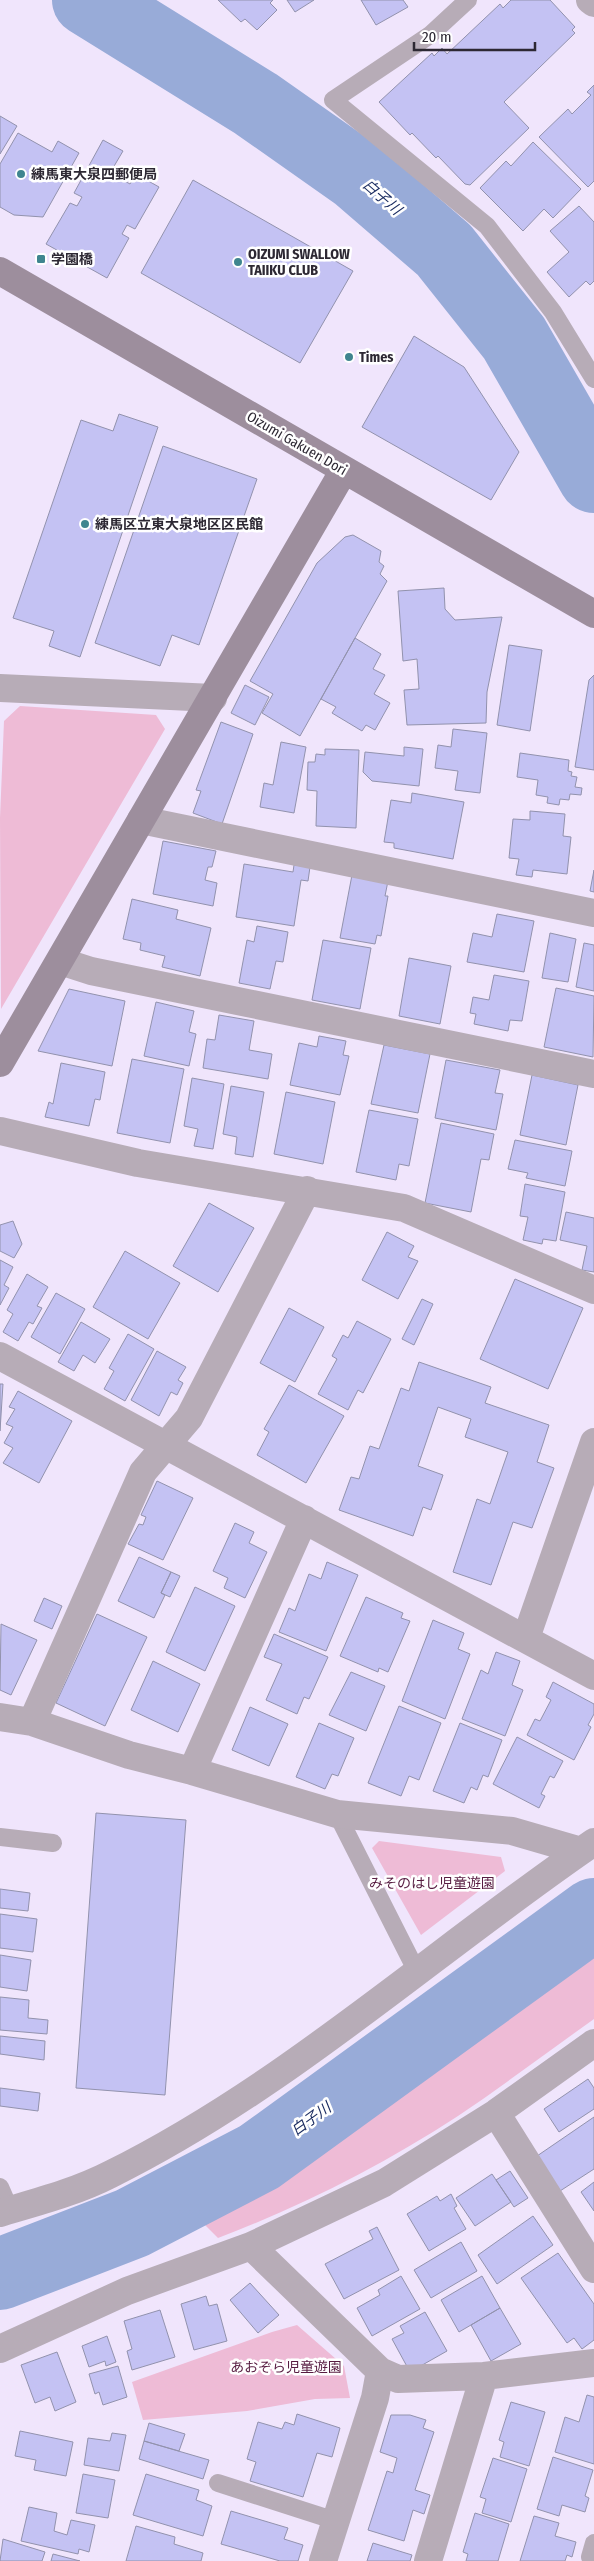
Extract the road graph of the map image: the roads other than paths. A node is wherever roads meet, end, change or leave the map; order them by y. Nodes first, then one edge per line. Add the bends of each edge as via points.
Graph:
1 (468, 0) edge
2 (590, 0) edge
3 (594, 3) edge
4 (0, 271) edge
5 (594, 380) edge
6 (344, 470) junction
7 (594, 614) edge
8 (0, 688) edge
9 (213, 698) junction
10 (141, 820) junction
11 (594, 913) edge
12 (60, 961) junction
13 (0, 1063) edge
14 (594, 1074) edge
15 (0, 1131) edge
16 (307, 1190) junction
17 (594, 1290) edge
18 (0, 1356) edge
19 (594, 1442) edge
20 (165, 1446) junction
21 (304, 1519) junction
22 (526, 1638) junction
23 (594, 1676) edge
24 (0, 1716) edge
25 (32, 1722) junction
26 (192, 1771) junction
27 (337, 1814) junction
28 (0, 1837) edge
29 (53, 1843) dead end
30 (588, 1847) edge
31 (417, 1972) junction
32 (594, 2043) edge
33 (496, 2113) junction
34 (3, 2204) edge
35 (251, 2246) junction
36 (594, 2270) edge
37 (0, 2349) edge
38 (594, 2363) edge
39 (380, 2371) junction
40 (484, 2376) junction
41 (218, 2484) dead end
42 (336, 2521) junction
43 (324, 2561) edge
44 (428, 2561) edge

1 - 5 lane via 430,34 333,100 487,226 553,312
2 - 3 street
4 - 6 street, Oizumi Gakuen Dori
6 - 7 street, Oizumi Gakuen Dori
6 - 9 street
8 - 9 street
9 - 10 street
10 - 11 street
10 - 12 street
12 - 13 street
12 - 14 street via 91,971
15 - 16 street via 138,1163
16 - 17 street via 404,1208
16 - 20 street via 189,1418
18 - 20 street
19 - 22 street
20 - 21 street
20 - 25 street via 143,1472
21 - 22 street
21 - 26 street
22 - 23 street
24 - 25 street
25 - 26 street via 129,1755
26 - 27 street
27 - 30 street via 512,1831
27 - 31 lane
28 - 29 lane
30 - 31 street
31 - 34 street via 230,2106 110,2175
32 - 33 street
33 - 35 street via 384,2183
33 - 36 street
35 - 37 street via 127,2291
35 - 39 street
38 - 40 street
39 - 40 street via 398,2380
39 - 42 street via 375,2398
40 - 44 street
41 - 42 lane
42 - 43 street

